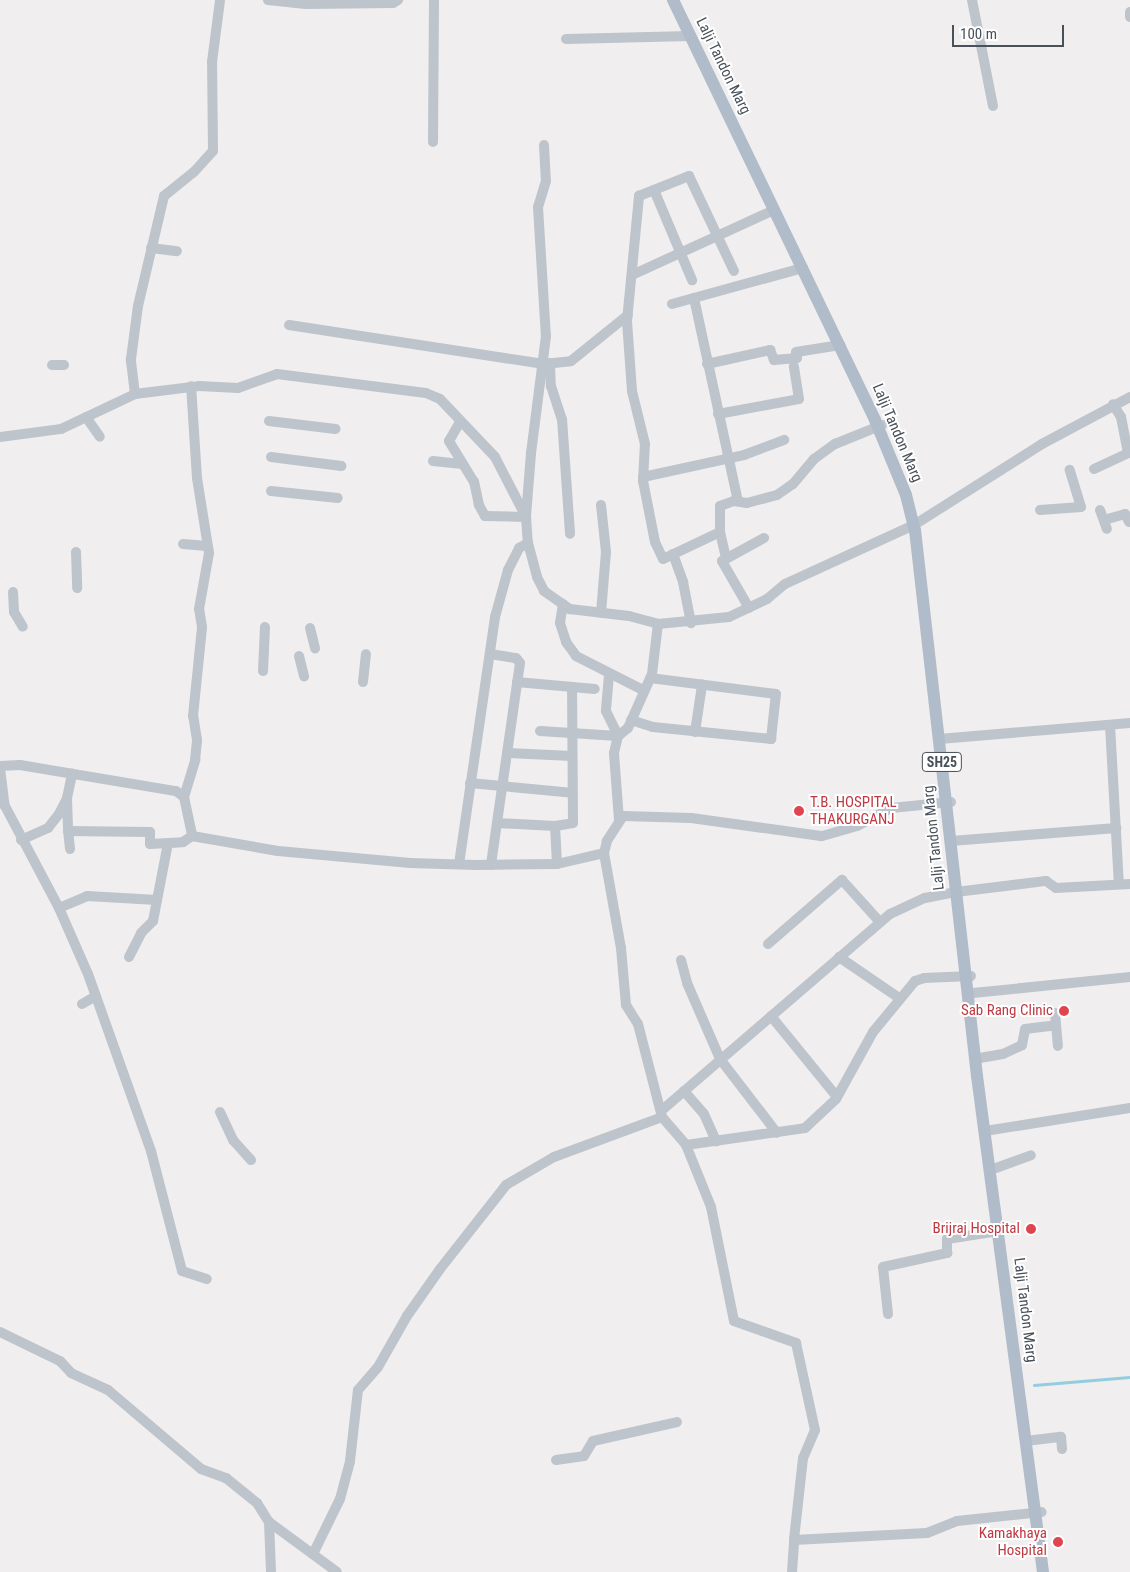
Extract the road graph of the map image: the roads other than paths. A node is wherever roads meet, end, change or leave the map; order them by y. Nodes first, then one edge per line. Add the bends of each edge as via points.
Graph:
1 (220, 0) edge
2 (268, 0) edge
3 (398, 0) edge
4 (434, 0) edge
5 (673, 0) edge
6 (680, 0) edge
7 (972, 0) edge
8 (1130, 12) edge
9 (1130, 17) edge
10 (691, 36) junction
11 (566, 39) dead end
12 (993, 106) dead end
13 (433, 142) dead end
14 (544, 145) dead end
15 (654, 190) junction
16 (774, 210) junction
17 (716, 236) junction
18 (151, 248) junction
19 (177, 251) dead end
20 (680, 252) junction
21 (799, 254) junction
22 (803, 268) junction
23 (734, 271) dead end
24 (632, 275) junction
25 (692, 280) dead end
26 (694, 298) junction
27 (672, 304) dead end
28 (628, 315) junction
29 (288, 325) dead end
30 (840, 346) junction
31 (547, 363) junction
32 (708, 364) junction
33 (52, 365) dead end
34 (64, 366) dead end
35 (794, 366) dead end
36 (191, 386) junction
37 (135, 394) junction
38 (1130, 397) edge
39 (1112, 404) junction
40 (718, 414) junction
41 (86, 417) junction
42 (270, 421) dead end
43 (460, 422) junction
44 (880, 426) junction
45 (336, 429) dead end
46 (100, 437) dead end
47 (0, 438) edge
48 (784, 440) dead end
49 (270, 457) dead end
50 (728, 457) junction
51 (433, 461) dead end
52 (463, 464) junction
53 (341, 466) dead end
54 (1094, 469) dead end
55 (1070, 470) dead end
56 (642, 477) junction
57 (271, 491) dead end
58 (338, 498) dead end
59 (738, 501) junction
60 (601, 505) dead end
61 (1040, 510) dead end
62 (526, 517) junction
63 (1104, 520) dead end
64 (1129, 522) edge
65 (916, 523) junction
66 (720, 532) junction
67 (570, 534) dead end
68 (764, 538) dead end
69 (528, 543) junction
70 (183, 544) dead end
71 (207, 546) junction
72 (76, 552) dead end
73 (673, 554) junction
74 (726, 558) junction
75 (77, 588) dead end
76 (13, 592) dead end
77 (563, 604) junction
78 (749, 608) junction
79 (601, 613) junction
80 (691, 622) junction
81 (658, 624) junction
82 (264, 626) dead end
83 (24, 627) dead end
84 (310, 628) dead end
85 (315, 648) dead end
86 (366, 654) dead end
87 (490, 654) junction
88 (299, 656) dead end
89 (263, 671) dead end
90 (609, 675) junction
91 (304, 676) dead end
92 (650, 678) junction
93 (363, 682) dead end
94 (517, 682) junction
95 (702, 685) junction
96 (572, 687) junction
97 (595, 689) dead end
98 (643, 690) junction
99 (631, 720) junction
100 (1130, 724) edge
101 (1110, 725) junction
102 (540, 731) dead end
103 (695, 732) junction
104 (572, 733) junction
105 (618, 736) junction
106 (942, 739) junction
107 (507, 753) junction
108 (572, 756) junction
109 (0, 767) edge
110 (72, 774) junction
111 (470, 783) junction
112 (502, 788) junction
113 (573, 793) junction
114 (180, 794) junction
115 (67, 798) junction
116 (949, 802) junction
117 (619, 820) junction
118 (497, 823) junction
119 (556, 826) junction
120 (1116, 828) junction
121 (68, 831) junction
122 (192, 836) junction
123 (21, 840) junction
124 (953, 841) junction
125 (168, 843) junction
126 (70, 849) dead end
127 (604, 853) junction
128 (458, 864) junction
129 (557, 864) junction
130 (492, 865) junction
131 (1119, 884) junction
132 (1130, 884) edge
133 (959, 891) junction
134 (157, 900) junction
135 (59, 908) junction
136 (880, 922) junction
137 (768, 944) dead end
138 (840, 956) junction
139 (130, 957) dead end
140 (681, 960) dead end
141 (968, 976) junction
142 (1130, 977) edge
143 (973, 993) junction
144 (96, 996) junction
145 (899, 998) junction
146 (82, 1004) dead end
147 (1055, 1013) dead end
148 (771, 1016) junction
149 (1056, 1025) junction
150 (1058, 1046) dead end
151 (980, 1058) junction
152 (720, 1059) junction
153 (684, 1091) junction
154 (838, 1097) junction
155 (1130, 1108) edge
156 (220, 1112) dead end
157 (662, 1114) junction
158 (987, 1130) junction
159 (777, 1133) junction
160 (716, 1141) junction
161 (686, 1145) junction
162 (1030, 1155) dead end
163 (251, 1160) dead end
164 (996, 1168) junction
165 (998, 1231) junction
166 (207, 1279) dead end
167 (1012, 1310) junction
168 (888, 1314) dead end
169 (0, 1332) edge
170 (677, 1422) dead end
171 (1029, 1441) junction
172 (1062, 1449) dead end
173 (556, 1460) dead end
174 (1038, 1513) junction
175 (269, 1522) junction
176 (794, 1540) junction
177 (313, 1554) junction
178 (271, 1572) edge
179 (337, 1572) edge
180 (792, 1572) edge
181 (1042, 1572) edge
182 (1049, 1572) edge

1 - 18 street via 212,62 213,151 194,172 164,196
2 - 3 street via 306,4 394,3
4 - 13 street
5 - 10 main road, Lalji Tandon Marg / SH25
6 - 21 main road, Lalji Tandon Marg / SH25
7 - 12 street
8 - 9 street
10 - 11 street
10 - 16 main road, Lalji Tandon Marg / SH25
14 - 31 street via 546,181 538,208 545,284
15 - 17 street via 689,176
15 - 20 street
15 - 24 street via 639,196
16 - 17 street
16 - 21 main road, Lalji Tandon Marg / SH25
17 - 20 street
17 - 23 street
18 - 19 street
18 - 37 street via 138,306 131,359
20 - 24 street
20 - 25 street
21 - 22 main road, Lalji Tandon Marg / SH25
21 - 44 main road, Lalji Tandon Marg / SH25
22 - 26 street
22 - 30 main road, Lalji Tandon Marg / SH25
24 - 28 street
26 - 27 street
26 - 32 street
28 - 31 street via 571,361
28 - 56 street via 632,390 645,444
29 - 31 street
30 - 32 street via 796,352 797,358 774,360 770,350
30 - 44 main road, Lalji Tandon Marg / SH25
31 - 62 street via 531,453
31 - 67 street via 550,386 562,419
32 - 40 street
33 - 34 street
35 - 40 street via 799,399
36 - 37 street
36 - 43 street via 238,388 277,374 426,393 440,399
36 - 71 street via 197,478
37 - 41 street
38 - 39 street
39 - 54 street via 1121,417 1128,453
39 - 65 street
40 - 50 street
41 - 46 street
41 - 47 street via 61,429
42 - 45 street
43 - 52 street via 449,441
43 - 62 street via 495,457
44 - 59 street via 835,444 814,459 793,484 777,495
44 - 65 main road, Lalji Tandon Marg / SH25
48 - 50 street
49 - 53 street
50 - 56 street
50 - 59 street
51 - 52 street
52 - 62 street via 474,482 485,516
55 - 61 street via 1081,507
56 - 73 street via 655,542 663,559
57 - 58 street
59 - 66 street via 720,506
60 - 79 street via 606,552
62 - 69 street
63 - 64 street via 1125,514
65 - 78 street via 784,584 767,599
65 - 106 main road, Lalji Tandon Marg / SH25
66 - 73 street
66 - 74 street
68 - 74 street
69 - 77 street via 544,591
69 - 87 street via 519,548 508,570 495,617
70 - 71 street
71 - 114 street via 209,553 199,609 202,627 192,716 196,740 187,786
72 - 75 street
73 - 80 street via 684,582
74 - 78 street via 722,561
76 - 83 street via 14,612
77 - 79 street via 570,609
77 - 90 street via 560,623 566,642 576,656
78 - 80 street via 729,617
79 - 81 street
80 - 81 street
81 - 92 street
82 - 89 street
84 - 85 street
86 - 93 street
87 - 94 street via 518,660
87 - 111 street
88 - 91 street
90 - 98 street
90 - 105 street via 606,711
92 - 95 street
92 - 98 street
94 - 96 street
94 - 107 street
95 - 103 street
95 - 103 street via 776,694 771,739
96 - 97 street
96 - 104 street
98 - 99 street
99 - 103 street via 653,727
99 - 105 street
100 - 101 street
101 - 106 street
101 - 120 street
102 - 104 street
104 - 105 street
104 - 108 street
105 - 117 street via 614,753 616,816
106 - 116 main road, Lalji Tandon Marg / SH25
107 - 108 street
107 - 112 street
108 - 113 street
109 - 110 street via 20,765
109 - 123 street via 5,806
110 - 114 street
110 - 115 street
111 - 112 street
111 - 128 street
112 - 113 street
112 - 118 street
113 - 119 street via 573,823
114 - 122 street
115 - 121 street
115 - 123 street via 48,828
116 - 117 street via 891,808 858,826 821,836 691,818 623,816
116 - 124 main road, Lalji Tandon Marg / SH25
117 - 127 street
118 - 119 street
118 - 130 street
119 - 129 street
120 - 124 street
120 - 131 street
121 - 125 street via 150,832 150,844
121 - 126 street
122 - 125 street via 183,842
122 - 128 street via 335,858
123 - 135 street
124 - 133 main road, Lalji Tandon Marg / SH25
125 - 134 street
127 - 129 street
127 - 157 street via 621,948 626,1005 638,1024
128 - 130 street
129 - 130 street
131 - 132 street
131 - 133 street via 1056,888 1046,881
133 - 136 street via 925,898
133 - 141 main road, Lalji Tandon Marg / SH25
134 - 135 street via 88,896
134 - 139 street via 154,921 141,933
135 - 144 street
136 - 137 street via 842,880
136 - 138 street
138 - 145 street
138 - 148 street
140 - 152 street via 687,983
141 - 143 main road, Lalji Tandon Marg / SH25
141 - 145 street via 924,978
141 - 158 main road, Lalji Tandon Marg / SH25
142 - 143 street
143 - 151 main road, Lalji Tandon Marg / SH25
144 - 146 street
144 - 166 street via 151,1151 182,1271
145 - 154 street via 873,1032
147 - 149 street
148 - 152 street
148 - 154 street
149 - 150 street
149 - 151 street via 1025,1029 1022,1045 1003,1054
151 - 158 main road, Lalji Tandon Marg / SH25
152 - 153 street
152 - 159 street
153 - 157 street
153 - 160 street via 704,1114
154 - 159 street via 805,1128
155 - 158 street
156 - 163 street via 233,1140
157 - 161 street
157 - 177 street via 554,1157 506,1186 440,1269 407,1316 378,1368 358,1390 350,1461 340,1499 330,1526
158 - 164 main road, Lalji Tandon Marg / SH25
158 - 165 main road, Lalji Tandon Marg / SH25
159 - 160 street
160 - 161 street
161 - 176 street via 711,1207 734,1321 796,1343 815,1430 803,1458
162 - 164 street
164 - 167 main road, Lalji Tandon Marg / SH25
165 - 167 main road, Lalji Tandon Marg / SH25
165 - 168 street via 947,1239 948,1253 883,1267
167 - 171 main road, Lalji Tandon Marg / SH25
169 - 175 street via 60,1361 72,1373 108,1390 201,1469 223,1476 249,1497
170 - 173 street via 600,1438 593,1441 584,1456
171 - 172 street via 1061,1438
171 - 174 main road, Lalji Tandon Marg / SH25
174 - 176 street via 957,1521 927,1533
174 - 181 main road, Lalji Tandon Marg / SH25
174 - 182 main road, Lalji Tandon Marg / SH25
175 - 177 street
175 - 178 street
176 - 180 street
177 - 179 street

